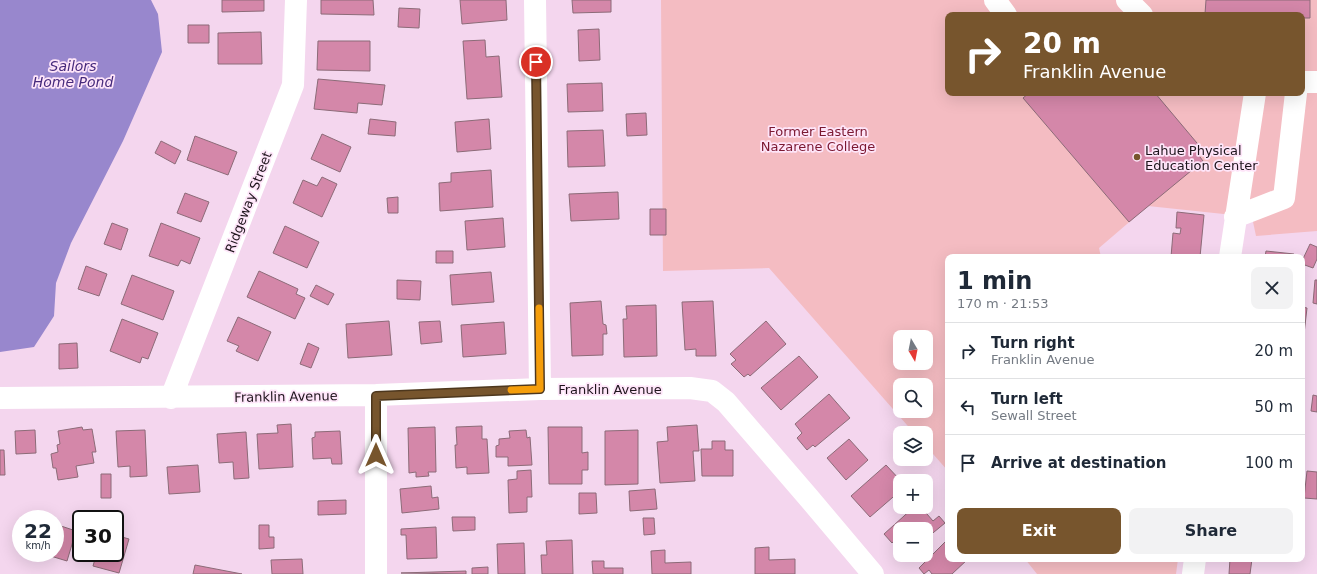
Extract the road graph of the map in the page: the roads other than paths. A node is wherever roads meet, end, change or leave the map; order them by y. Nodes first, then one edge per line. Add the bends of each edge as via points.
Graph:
1 (296, 0) edge
2 (535, 0) edge
3 (995, 0) edge
4 (1127, 0) edge
5 (1004, 12) edge
6 (1139, 12) edge
7 (1305, 82) edge
8 (1317, 82) edge
9 (1255, 96) edge
10 (1296, 96) edge
11 (1235, 218) junction
12 (1230, 254) edge
13 (540, 389) junction
14 (376, 396) junction
15 (0, 398) edge
16 (171, 398) junction
17 (1195, 562) edge
18 (376, 574) edge
19 (873, 574) edge
20 (1193, 574) edge

1 - 16 street, Ridgeway Street via 293,85
2 - 13 street
3 - 5 street
4 - 6 street
7 - 8 street
9 - 11 street
10 - 11 street via 1284,198
11 - 12 street
13 - 14 street, Franklin Avenue
13 - 19 street, Franklin Avenue via 690,388 712,391 726,402
14 - 16 street, Franklin Avenue
14 - 18 street
15 - 16 street, Franklin Avenue
17 - 20 street

